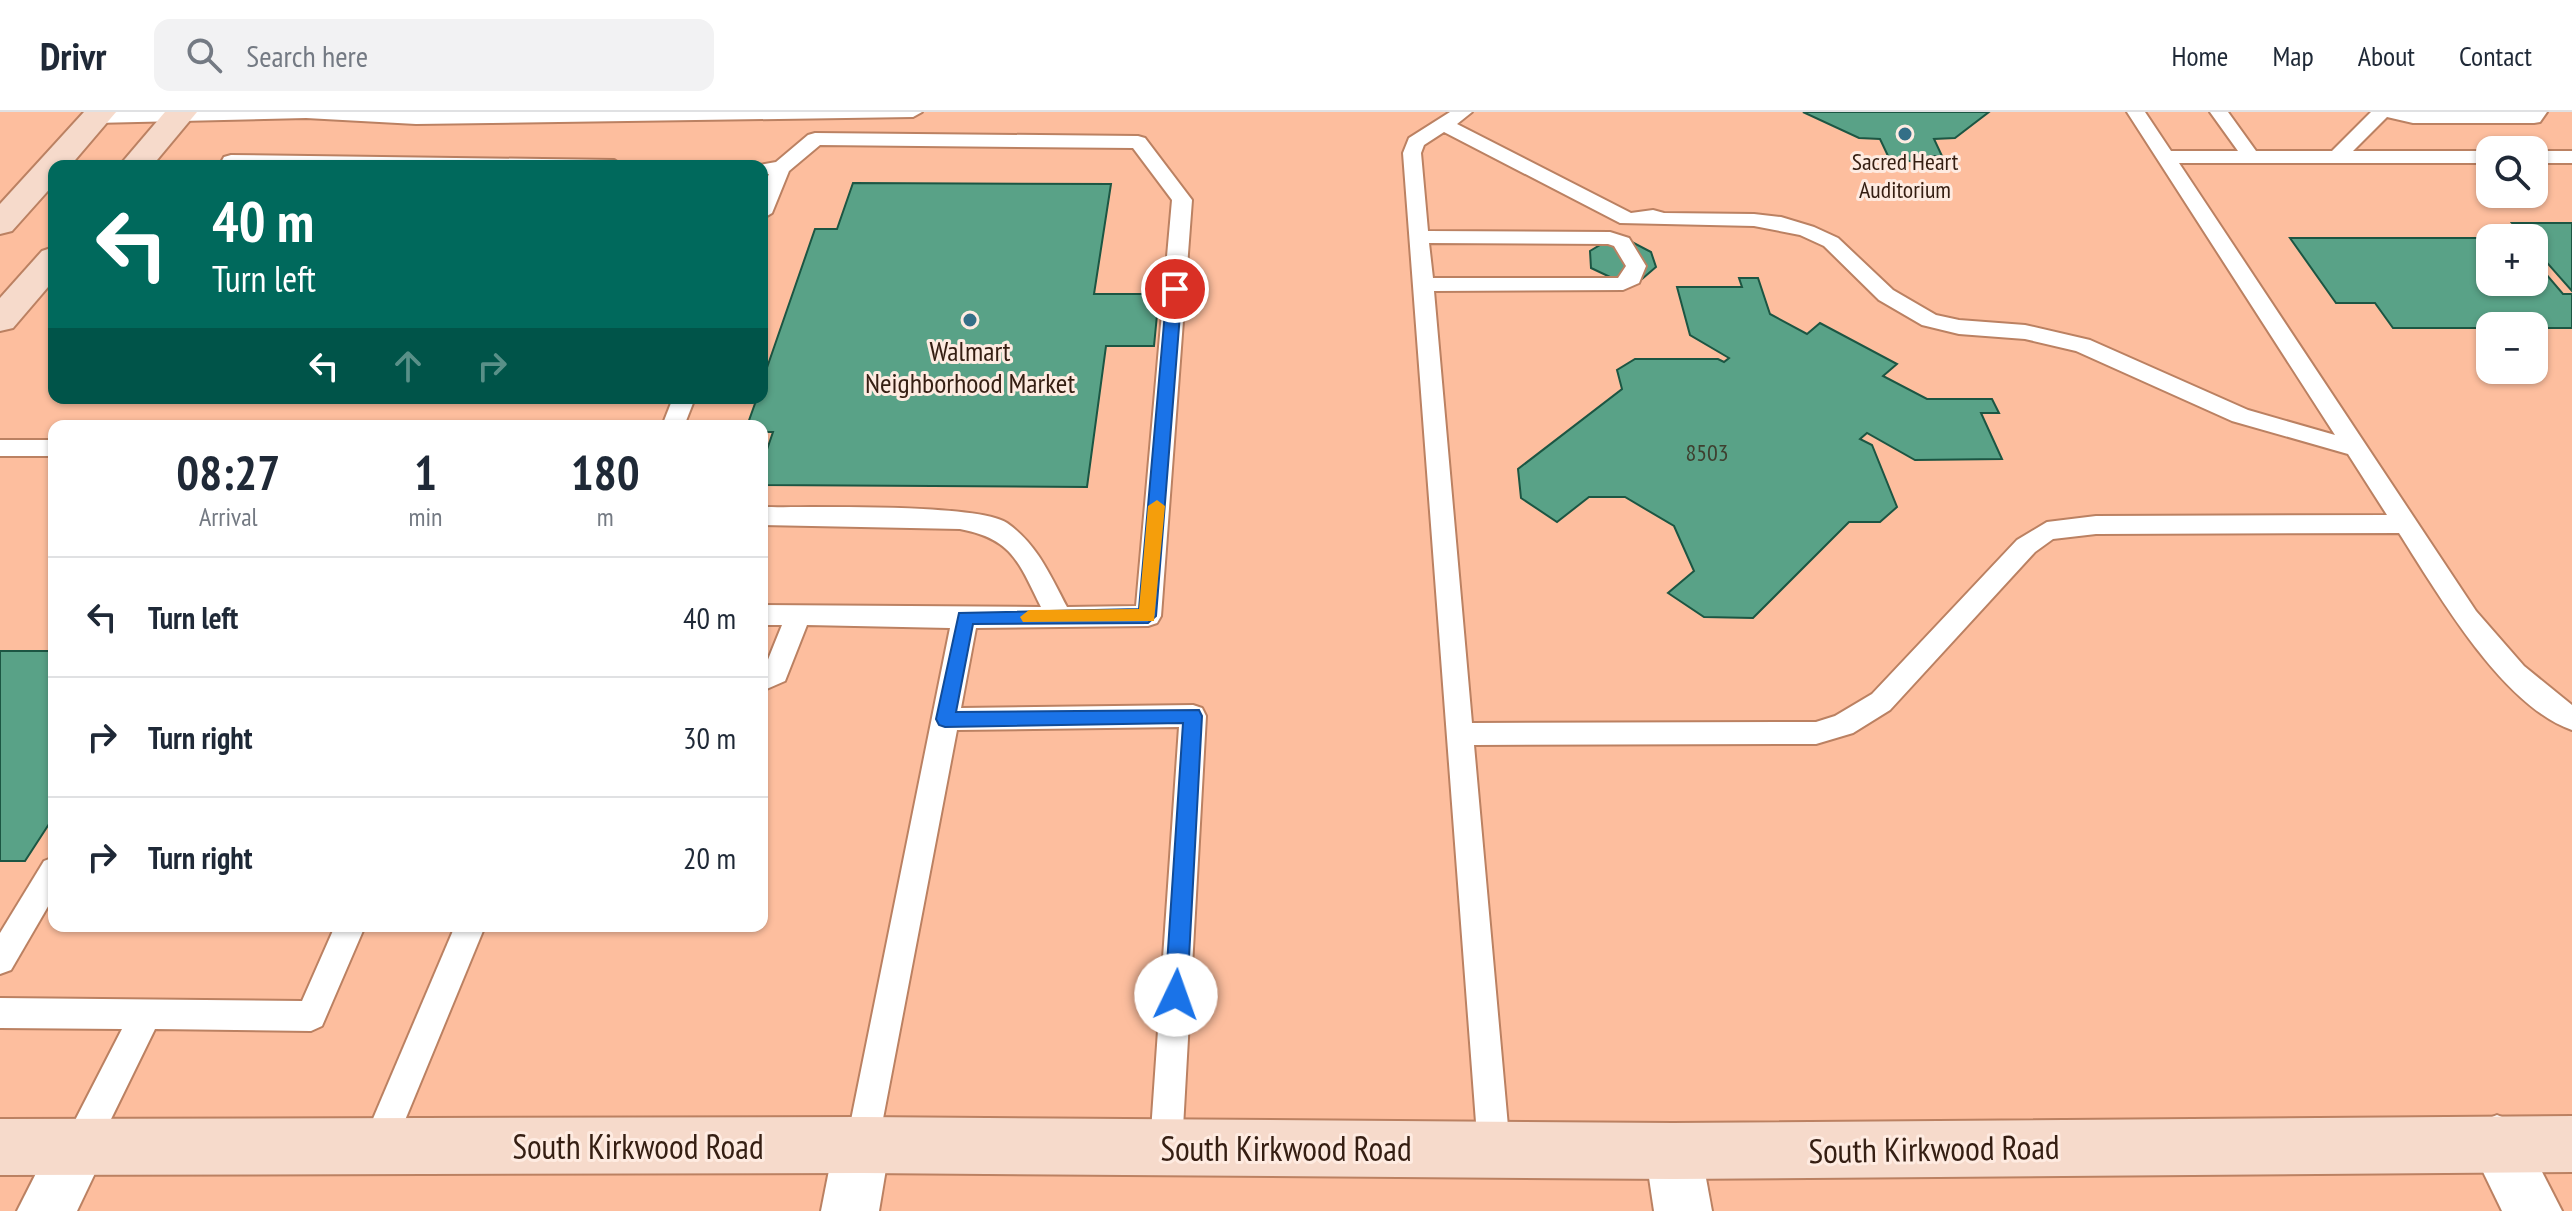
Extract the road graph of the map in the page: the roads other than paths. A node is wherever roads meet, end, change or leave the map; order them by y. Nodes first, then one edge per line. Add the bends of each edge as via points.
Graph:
1 (307, 112) edge
2 (913, 112) edge
3 (2136, 112) edge
4 (2219, 112) edge
5 (2381, 112) edge
6 (2390, 112) edge
7 (2538, 112) edge
8 (180, 114) edge
9 (98, 115) edge
10 (418, 115) edge
11 (1453, 118) edge
12 (2166, 157) junction
13 (2251, 157) junction
14 (2337, 157) junction
15 (2476, 157) edge
16 (2548, 157) edge
17 (2572, 157) edge
18 (58, 160) edge
19 (140, 160) edge
20 (772, 168) edge
21 (48, 171) edge
22 (1627, 219) junction
23 (0, 224) edge
24 (1418, 237) junction
25 (1610, 238) junction
26 (48, 266) edge
27 (1423, 284) junction
28 (0, 320) edge
29 (1, 448) edge
30 (48, 448) edge
31 (2357, 449) junction
32 (768, 516) edge
33 (2405, 524) junction
34 (768, 615) edge
35 (798, 615) junction
36 (1059, 617) junction
37 (965, 618) junction
38 (768, 678) edge
39 (945, 719) junction
40 (2572, 719) edge
41 (1460, 734) junction
42 (48, 880) edge
43 (347, 932) edge
44 (467, 932) edge
45 (0, 960) edge
46 (0, 1013) edge
47 (145, 1016) junction
48 (2497, 1143) junction
49 (2572, 1144) edge
50 (862, 1145) junction
51 (1166, 1146) junction
52 (0, 1147) edge
53 (377, 1147) junction
54 (79, 1148) junction
55 (1494, 1149) junction
56 (1673, 1151) junction
57 (46, 1211) edge
58 (850, 1211) edge
59 (1683, 1211) edge
60 (2533, 1211) edge

1 - 8 lane
1 - 10 lane
2 - 10 lane
3 - 12 lane
4 - 13 lane
5 - 14 lane
6 - 7 lane via 2413,118 2534,118
8 - 9 lane
8 - 19 main road
9 - 18 main road
11 - 22 lane
11 - 24 lane via 1416,142 1412,153
12 - 13 lane
12 - 31 lane
13 - 14 lane
14 - 15 lane
16 - 17 lane
20 - 36 lane via 815,139 1138,142 1182,200 1148,616
21 - 23 main road
22 - 25 lane
22 - 31 lane via 1754,220 1807,231 1831,242 1886,295 1929,320 2082,345 2240,416
24 - 25 lane
24 - 27 lane
25 - 27 lane via 1622,242 1636,266 1623,284
26 - 28 main road
27 - 41 lane
29 - 30 lane
31 - 33 lane
32 - 36 lane via 960,520 996,527 1026,553
33 - 40 lane via 2498,660
33 - 41 lane via 2096,525 2047,531 2015,557 1881,702 1843,725 1816,733
34 - 35 lane
35 - 37 lane
35 - 38 lane via 776,674
36 - 37 lane
37 - 39 lane
39 - 50 lane
39 - 51 lane via 1193,716
41 - 55 lane
42 - 45 lane
43 - 47 lane via 311,1016
44 - 53 lane
46 - 47 lane
47 - 54 lane
48 - 49 main road, South Kirkwood Road
48 - 56 main road, South Kirkwood Road
48 - 60 street
50 - 51 main road, South Kirkwood Road
50 - 53 main road, South Kirkwood Road
50 - 58 street
51 - 55 main road, South Kirkwood Road
52 - 54 main road, South Kirkwood Road
53 - 54 main road, South Kirkwood Road
54 - 57 street
55 - 56 main road, South Kirkwood Road
56 - 59 street

